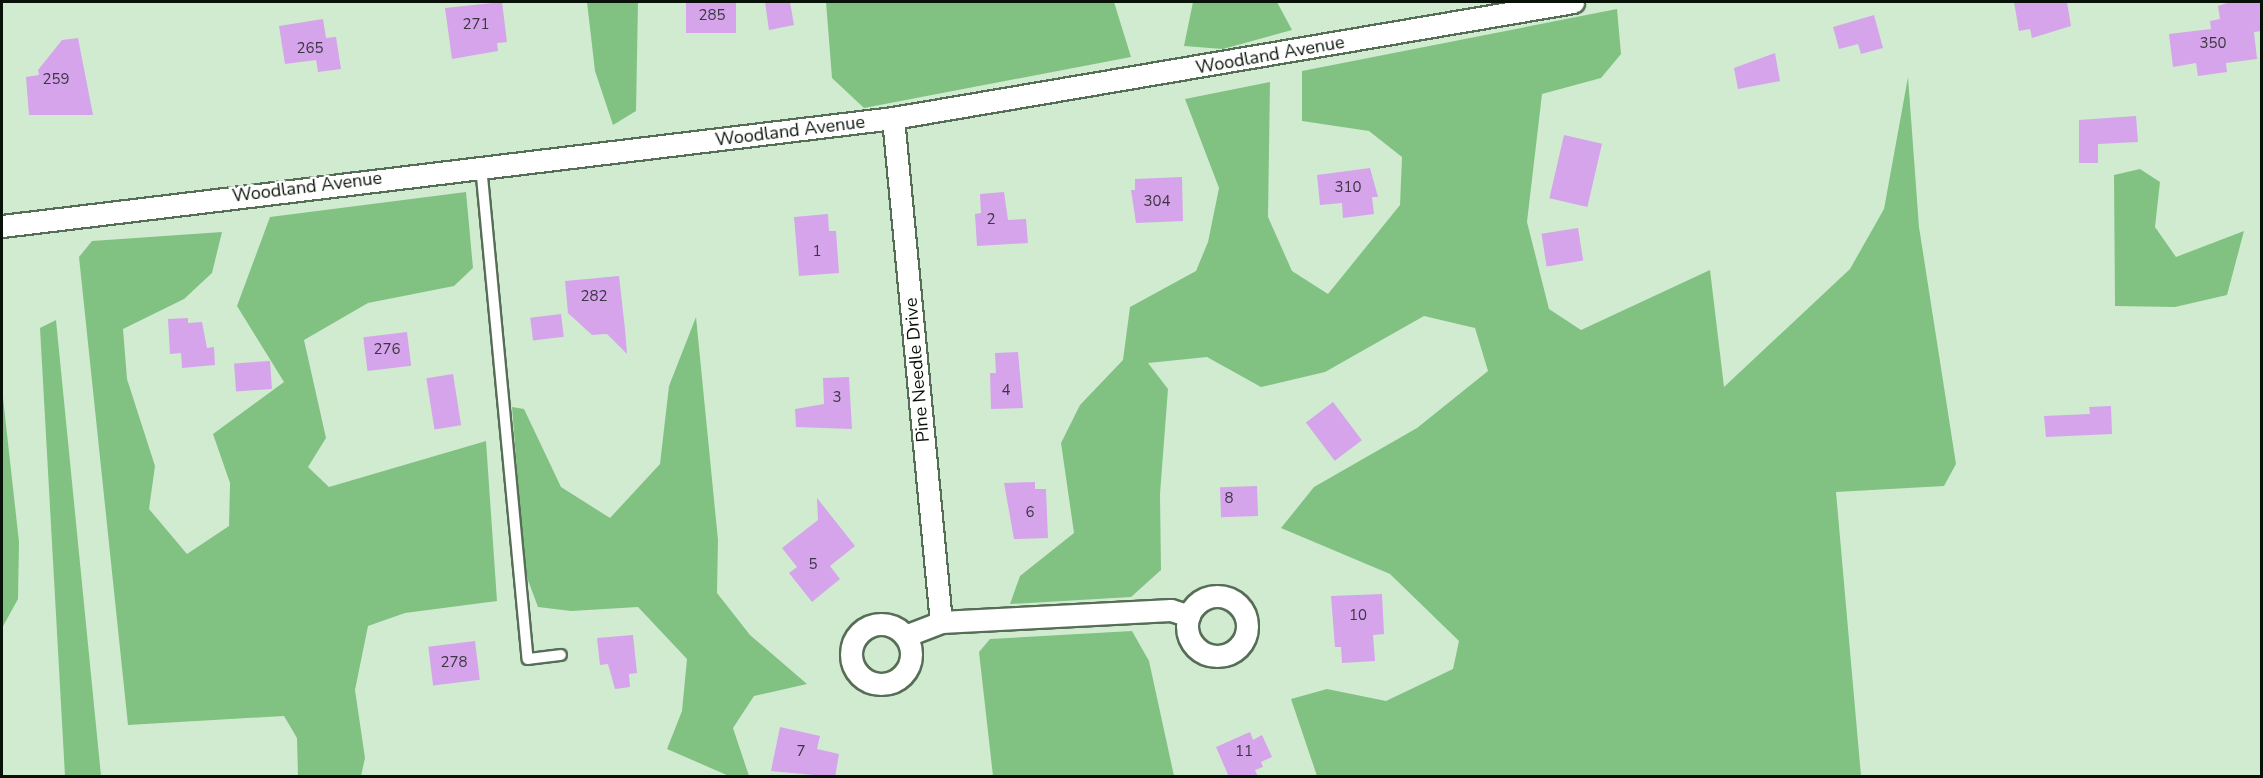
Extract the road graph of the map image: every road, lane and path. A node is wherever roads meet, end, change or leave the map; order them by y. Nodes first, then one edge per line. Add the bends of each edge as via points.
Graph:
1 (1573, 2) edge
2 (893, 118) junction
3 (481, 166) junction
4 (2, 226) edge
5 (1189, 616) dead end
6 (941, 622) junction
7 (905, 636) dead end
8 (561, 655) dead end

1 - 2 street, Woodland Avenue
2 - 3 street, Woodland Avenue
2 - 6 street, Pine Needle Drive
3 - 4 street, Woodland Avenue
3 - 8 lane via 528,659
5 - 6 street via 1171,610
6 - 7 street

